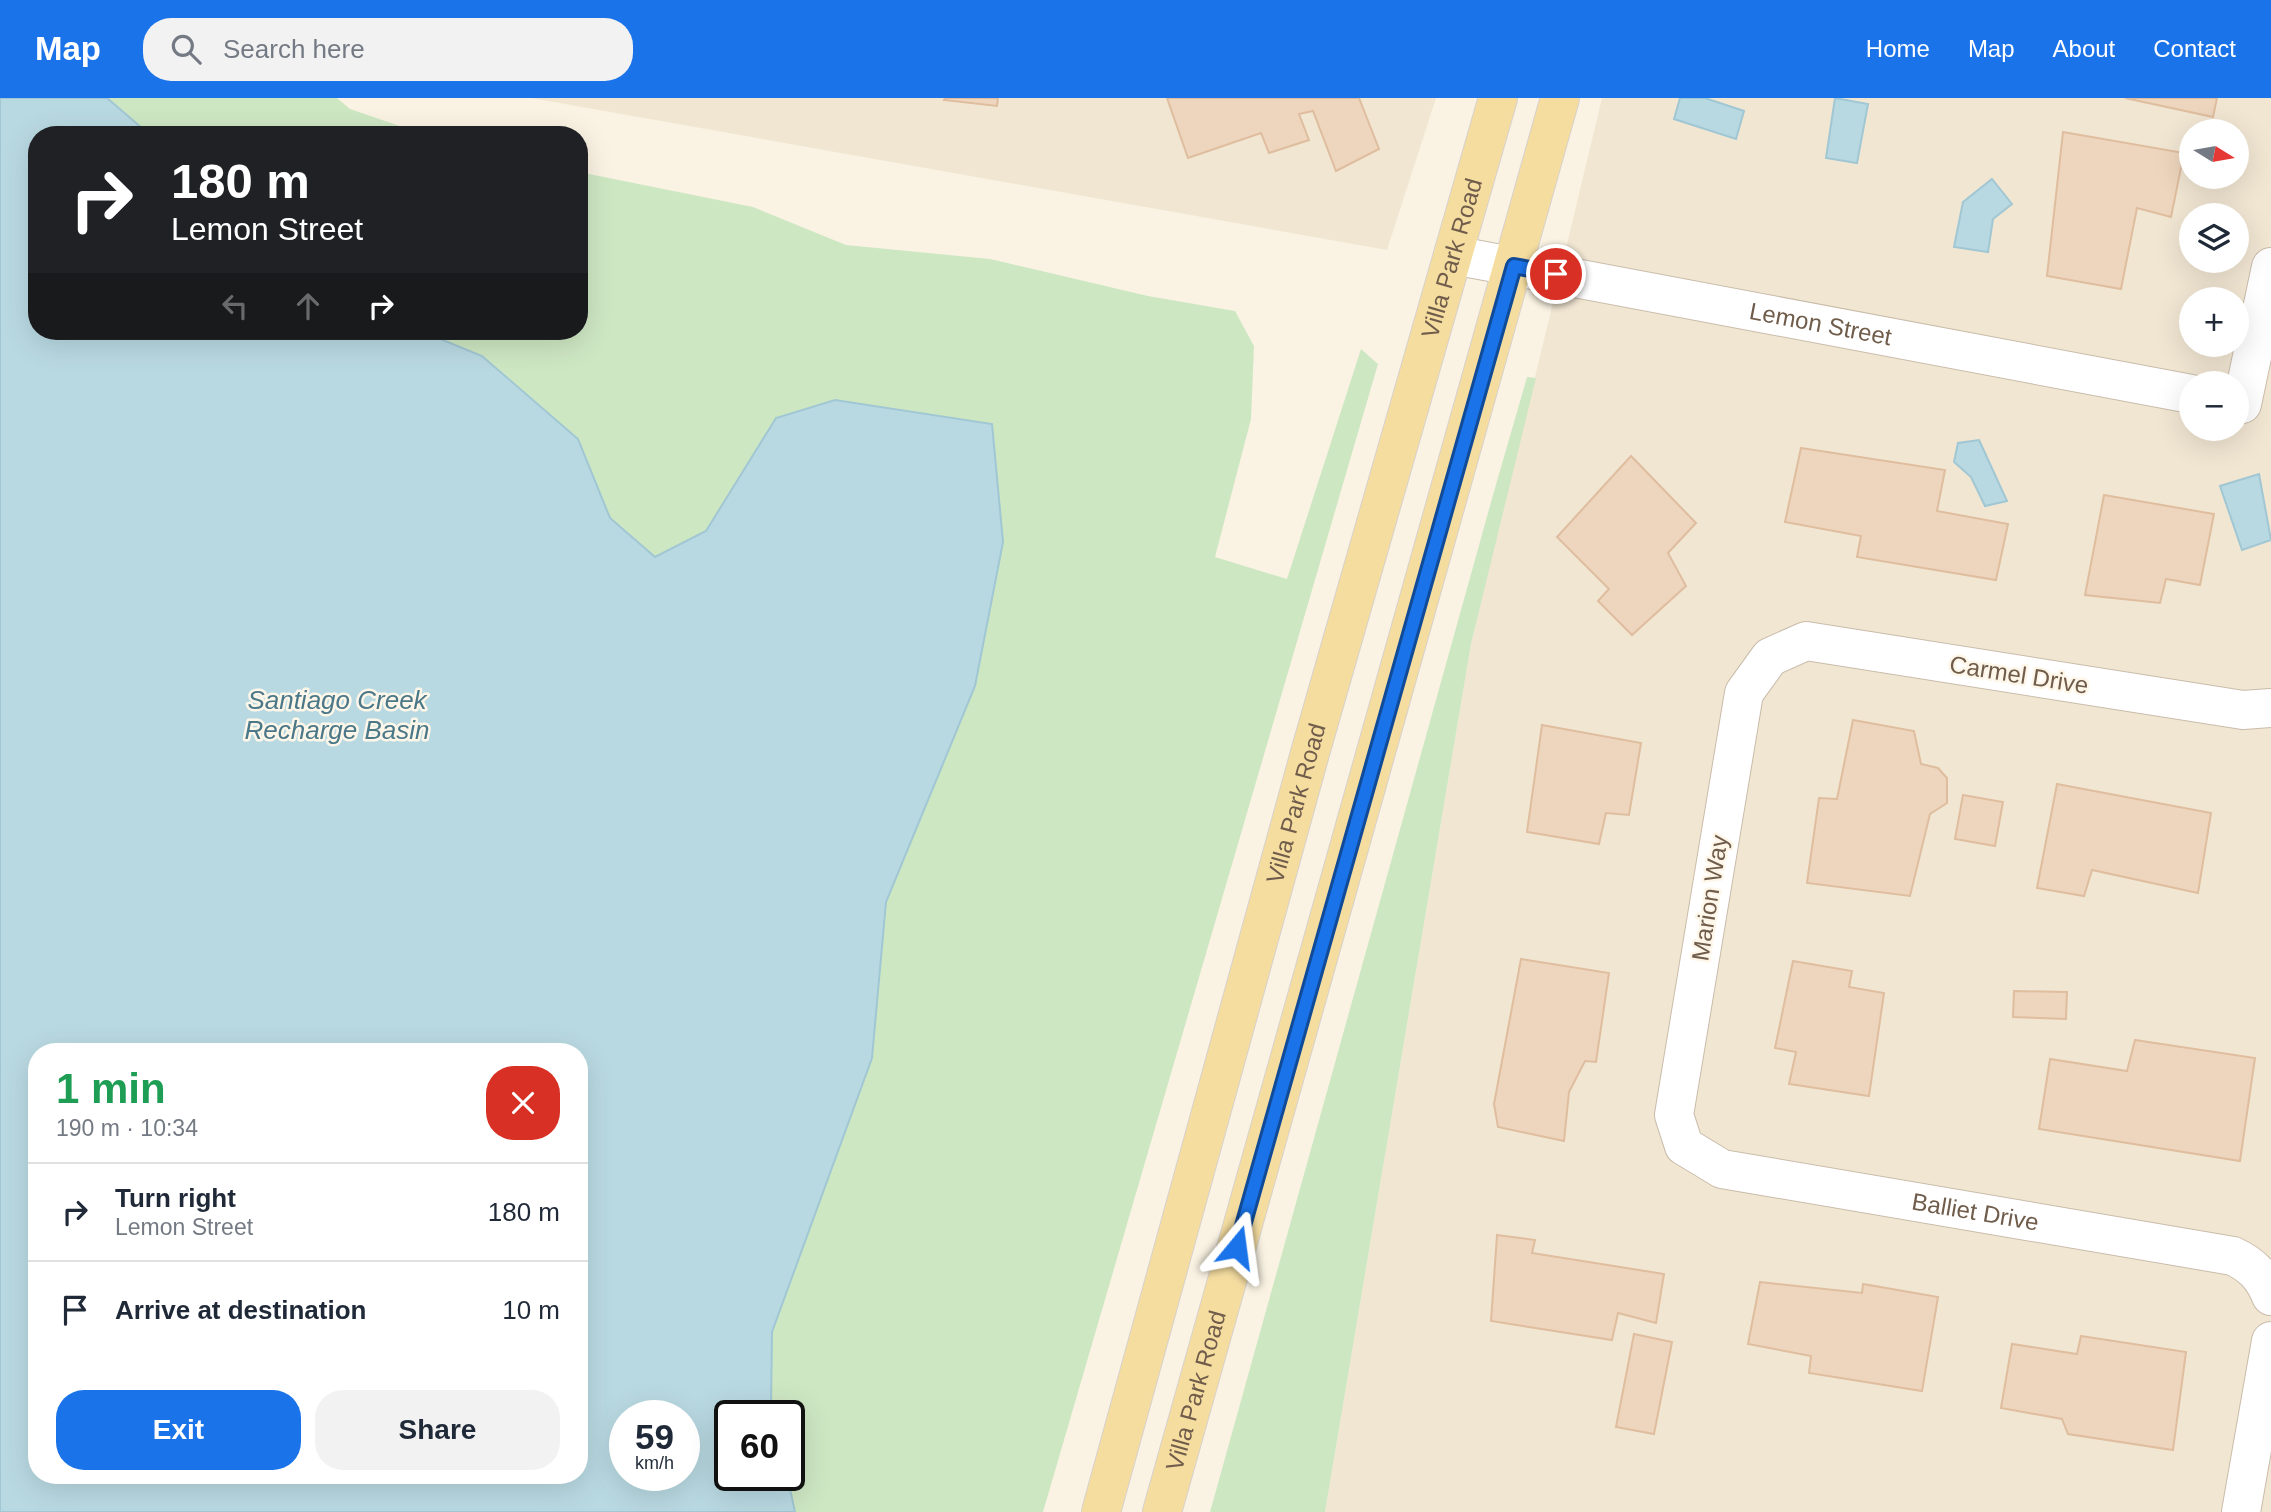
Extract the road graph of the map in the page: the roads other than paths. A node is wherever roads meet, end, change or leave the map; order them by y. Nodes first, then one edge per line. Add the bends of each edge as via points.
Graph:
1 (1498, 98) edge
2 (1560, 98) edge
3 (1453, 255) junction
4 (1514, 266) junction
5 (2271, 267) edge
6 (2179, 392) edge
7 (2250, 405) edge
8 (1770, 657) joint
9 (2271, 708) edge
10 (1684, 1146) joint
11 (2268, 1288) edge
12 (2271, 1341) edge
13 (1101, 1512) edge
14 (1162, 1512) edge
15 (2241, 1512) edge

1 - 3 main road, Villa Park Road
2 - 4 main road, Villa Park Road
3 - 4 street, Lemon Street
3 - 13 main road, Villa Park Road
4 - 6 street, Lemon Street
4 - 14 main road, Villa Park Road
5 - 7 street
8 - 9 street, Carmel Drive via 1806,641 2243,710
8 - 10 street, Marion Way via 1744,694 1674,1115
10 - 11 street, Balliet Drive via 1722,1169 2233,1256 2248,1263
12 - 15 street

